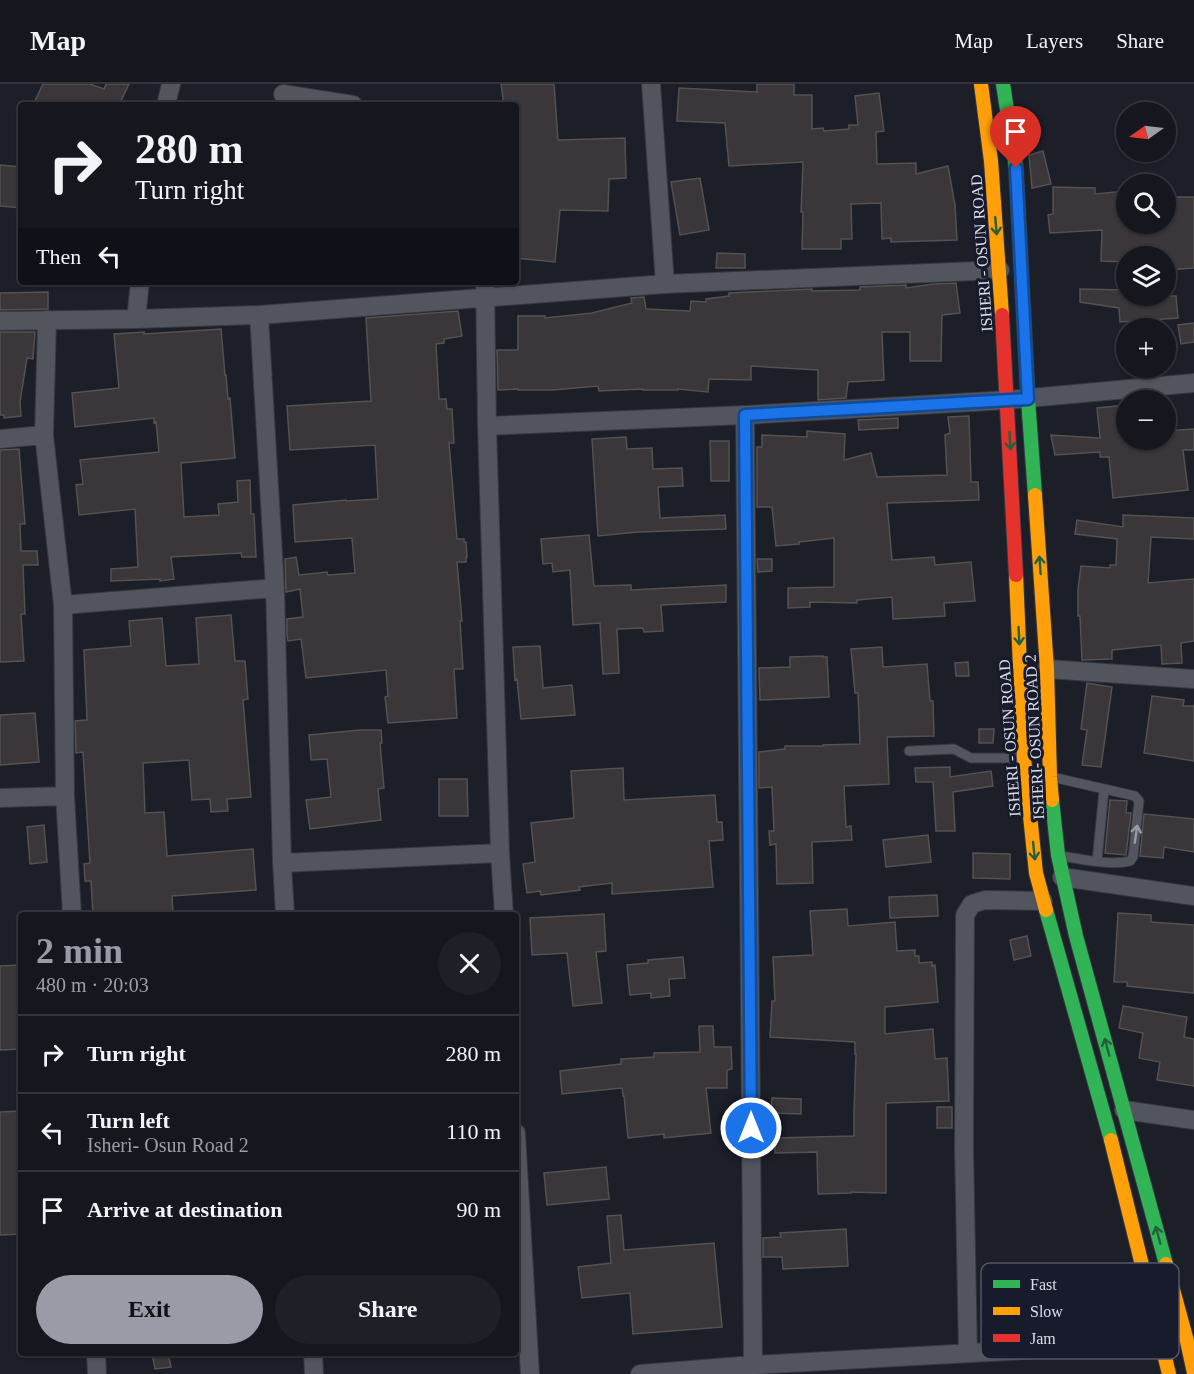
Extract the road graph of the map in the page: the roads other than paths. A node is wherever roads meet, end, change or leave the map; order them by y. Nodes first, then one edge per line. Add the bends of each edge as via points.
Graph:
1 (171, 84) edge
2 (651, 84) edge
3 (981, 84) edge
4 (1003, 84) edge
5 (284, 94) dead end
6 (167, 102) edge
7 (334, 102) edge
8 (1000, 270) junction
9 (665, 284) junction
10 (140, 285) edge
11 (485, 290) edge
12 (259, 315) junction
13 (136, 319) junction
14 (48, 320) junction
15 (0, 321) edge
16 (1194, 383) edge
17 (1028, 399) junction
18 (1008, 400) junction
19 (745, 415) junction
20 (487, 426) junction
21 (45, 435) junction
22 (0, 439) edge
23 (275, 588) junction
24 (63, 605) junction
25 (1047, 669) junction
26 (1194, 680) edge
27 (909, 751) dead end
28 (1024, 758) junction
29 (1050, 777) junction
30 (1104, 790) junction
31 (65, 796) junction
32 (0, 798) edge
33 (500, 853) junction
34 (1058, 855) junction
35 (1097, 861) junction
36 (282, 863) junction
37 (1062, 877) junction
38 (1194, 896) edge
39 (1043, 901) junction
40 (72, 912) edge
41 (285, 912) edge
42 (504, 912) edge
43 (1124, 1110) junction
44 (1194, 1120) edge
45 (519, 1185) edge
46 (1142, 1263) edge
47 (1168, 1263) edge
48 (1179, 1302) edge
49 (1190, 1341) edge
50 (981, 1352) edge
51 (968, 1353) junction
52 (96, 1356) edge
53 (313, 1356) edge
54 (1166, 1359) edge
55 (753, 1365) junction
56 (1194, 1373) edge
57 (97, 1374) edge
58 (314, 1374) edge
59 (530, 1374) edge
60 (640, 1374) edge
61 (1169, 1374) edge

1 - 6 street
2 - 9 street
3 -> 8 main road, ISHERI - OSUN ROAD
4 - 17 main road, ISHERI- OSUN ROAD 2 via 1016,168
5 - 7 street
8 - 9 street
8 - 18 main road, ISHERI - OSUN ROAD
9 - 11 street
10 - 13 street
11 - 12 street
11 - 20 street
12 - 13 street
12 - 23 street
13 - 14 street
14 - 15 street
14 - 21 street
16 - 17 street
17 - 18 street
25 -> 17 main road, ISHERI- OSUN ROAD 2
18 - 19 street
18 -> 28 main road, ISHERI - OSUN ROAD
19 - 20 street
19 - 55 street
20 - 33 street
21 - 22 street
21 - 24 street
23 - 24 street
23 - 36 street
24 - 31 street
25 - 26 street
25 - 29 main road, ISHERI- OSUN ROAD 2
27 - 28 lane via 954,749 971,758
28 -> 39 main road, ISHERI - OSUN ROAD via 1036,873
29 - 30 lane
29 - 34 main road, ISHERI- OSUN ROAD 2
30 - 35 lane
35 -> 30 lane via 1130,861 1140,807 1135,796
31 - 32 street
31 - 40 street
33 - 36 street
33 - 42 street
34 - 35 lane
34 - 37 main road, ISHERI- OSUN ROAD 2
36 - 41 street
37 - 38 street
43 -> 37 main road, ISHERI- OSUN ROAD 2
39 - 46 main road, ISHERI - OSUN ROAD
39 - 51 street via 985,900 972,904 965,915
43 - 44 street
47 -> 43 main road, ISHERI- OSUN ROAD 2
45 - 59 street
49 -> 48 main road, ISHERI- OSUN ROAD 2
49 - 56 main road, ISHERI- OSUN ROAD 2
50 - 51 street
51 - 55 street
52 - 57 street
53 - 58 street
54 - 61 main road, ISHERI - OSUN ROAD
55 - 60 street

